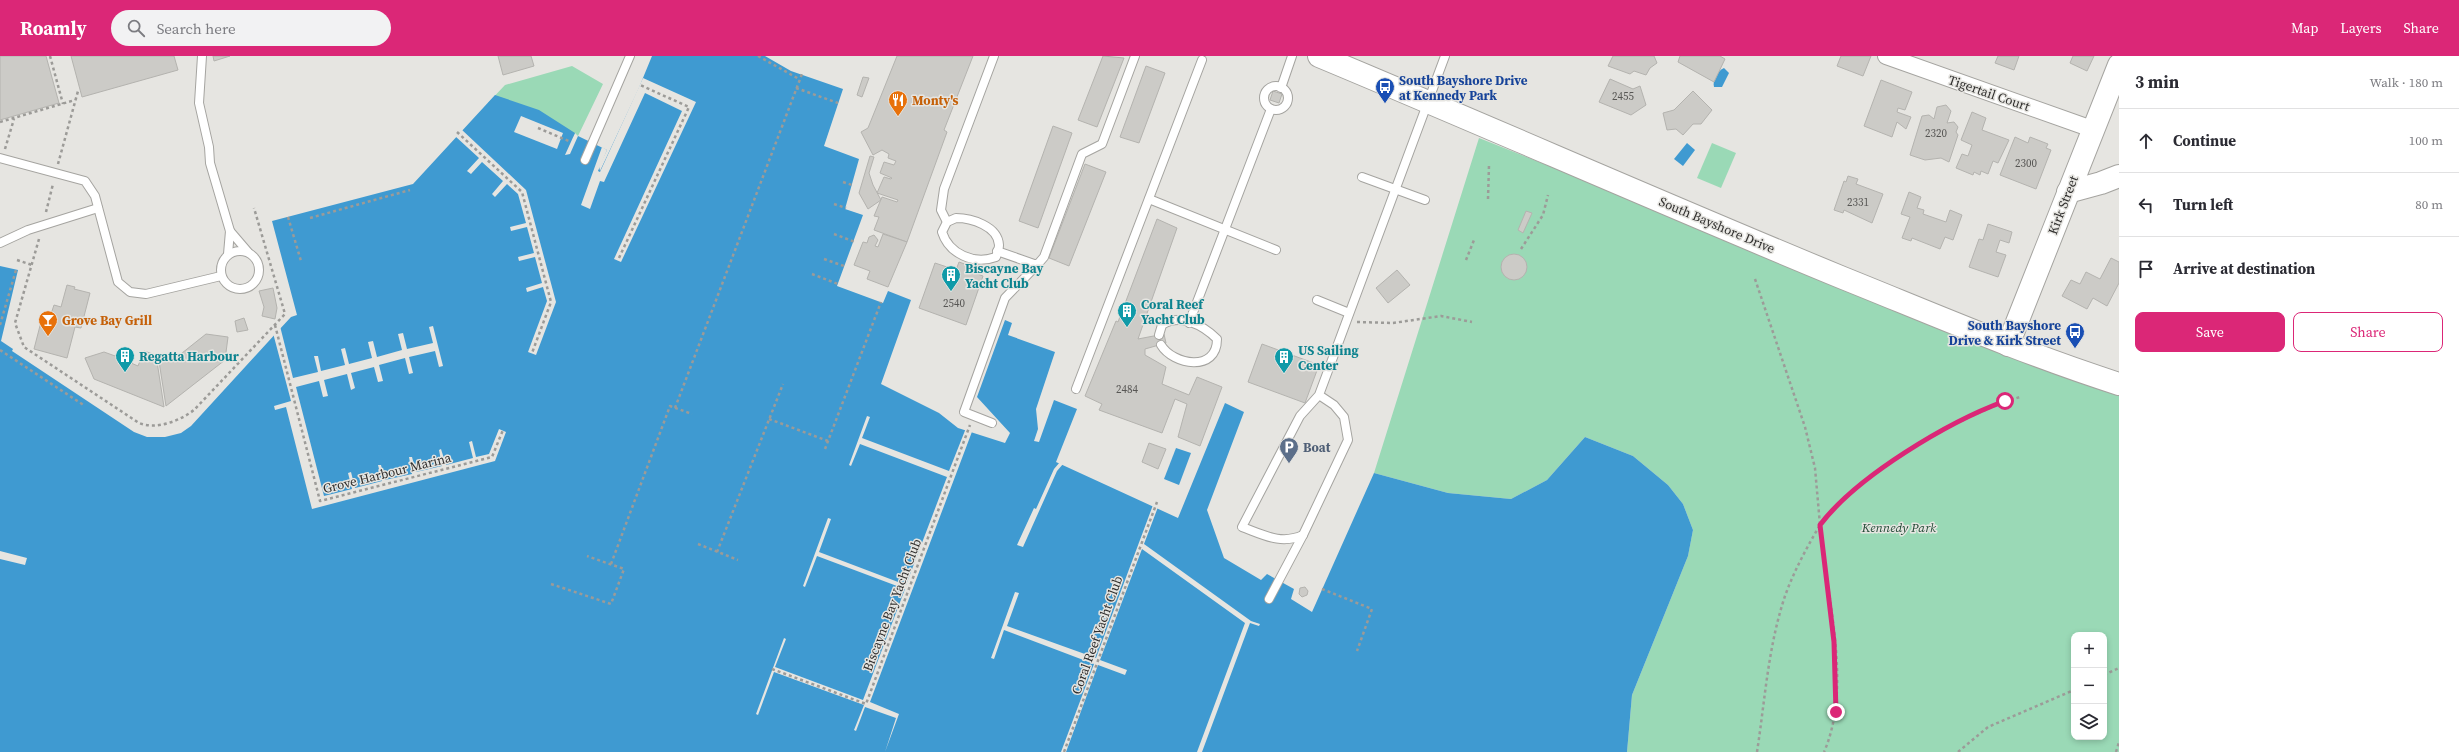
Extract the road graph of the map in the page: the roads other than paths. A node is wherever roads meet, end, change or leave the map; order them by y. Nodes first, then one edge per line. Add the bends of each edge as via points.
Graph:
1 (202, 56) edge
2 (630, 56) edge
3 (994, 56) edge
4 (1135, 56) edge
5 (1292, 56) edge
6 (1319, 56) edge
7 (1444, 56) edge
8 (1886, 56) edge
9 (1202, 60) dead end
10 (2119, 65) edge
11 (1281, 88) junction
12 (1427, 101) junction
13 (1271, 109) junction
14 (2092, 129) junction
15 (0, 158) edge
16 (585, 160) dead end
17 (2119, 176) edge
18 (1362, 177) dead end
19 (1394, 189) junction
20 (2068, 192) junction
21 (1149, 199) junction
22 (1425, 200) dead end
23 (98, 208) junction
24 (947, 222) junction
25 (1224, 229) junction
26 (230, 231) junction
27 (0, 243) edge
28 (997, 250) junction
29 (1276, 250) dead end
30 (248, 252) junction
31 (228, 254) junction
32 (1037, 265) junction
33 (222, 276) junction
34 (1317, 300) dead end
35 (1350, 313) junction
36 (1189, 322) junction
37 (1159, 335) dead end
38 (1161, 344) dead end
39 (2008, 345) junction
40 (2119, 384) edge
41 (1076, 389) dead end
42 (1319, 395) junction
43 (992, 423) dead end
44 (1303, 535) junction
45 (1268, 599) dead end

1 - 26 lane via 199,104 210,162
2 - 16 lane
3 - 24 lane via 944,189 940,210
4 - 32 lane via 1102,144 1082,154 1044,257
5 - 11 lane
6 - 12 main road, South Bayshore Drive
7 - 12 lane
8 - 14 street, Tigertail Court
9 - 21 lane
10 - 14 main road, Kirk Street
11 - 13 lane via 1286,92 1287,103 1279,110
11 - 13 lane via 1270,88 1265,93 1264,101
12 - 19 lane
12 - 39 main road, South Bayshore Drive via 1715,225
13 - 25 lane
14 - 20 main road, Kirk Street
15 - 23 lane via 85,181 92,189
17 - 20 main road via 2101,184
18 - 19 lane
19 - 22 lane
19 - 35 lane
20 - 39 main road, Kirk Street
21 - 25 lane
21 - 41 lane
23 - 27 lane via 28,230
23 - 33 lane via 118,282 130,292 146,294
24 - 28 lane via 956,218 968,218 981,223 994,234 999,244
24 - 28 lane via 942,232 946,243 961,255 977,261 986,261 996,257
25 - 29 lane
25 - 36 lane
26 - 30 lane
26 - 31 lane
28 - 32 lane
30 - 31 lane via 236,250
30 - 33 lane via 257,260 259,267 257,280 252,285 240,289 233,288
31 - 33 lane via 222,261
32 - 43 lane via 1005,298 964,412
34 - 35 lane
35 - 42 lane
36 - 37 lane via 1169,320 1162,325
36 - 38 lane via 1207,329 1217,339 1217,348 1210,359 1194,363 1166,352
39 - 40 main road, South Bayshore Drive via 2061,366
42 - 44 lane via 1344,416 1348,440
42 - 44 lane via 1300,416 1242,527 1277,539 1291,540
44 - 45 lane

